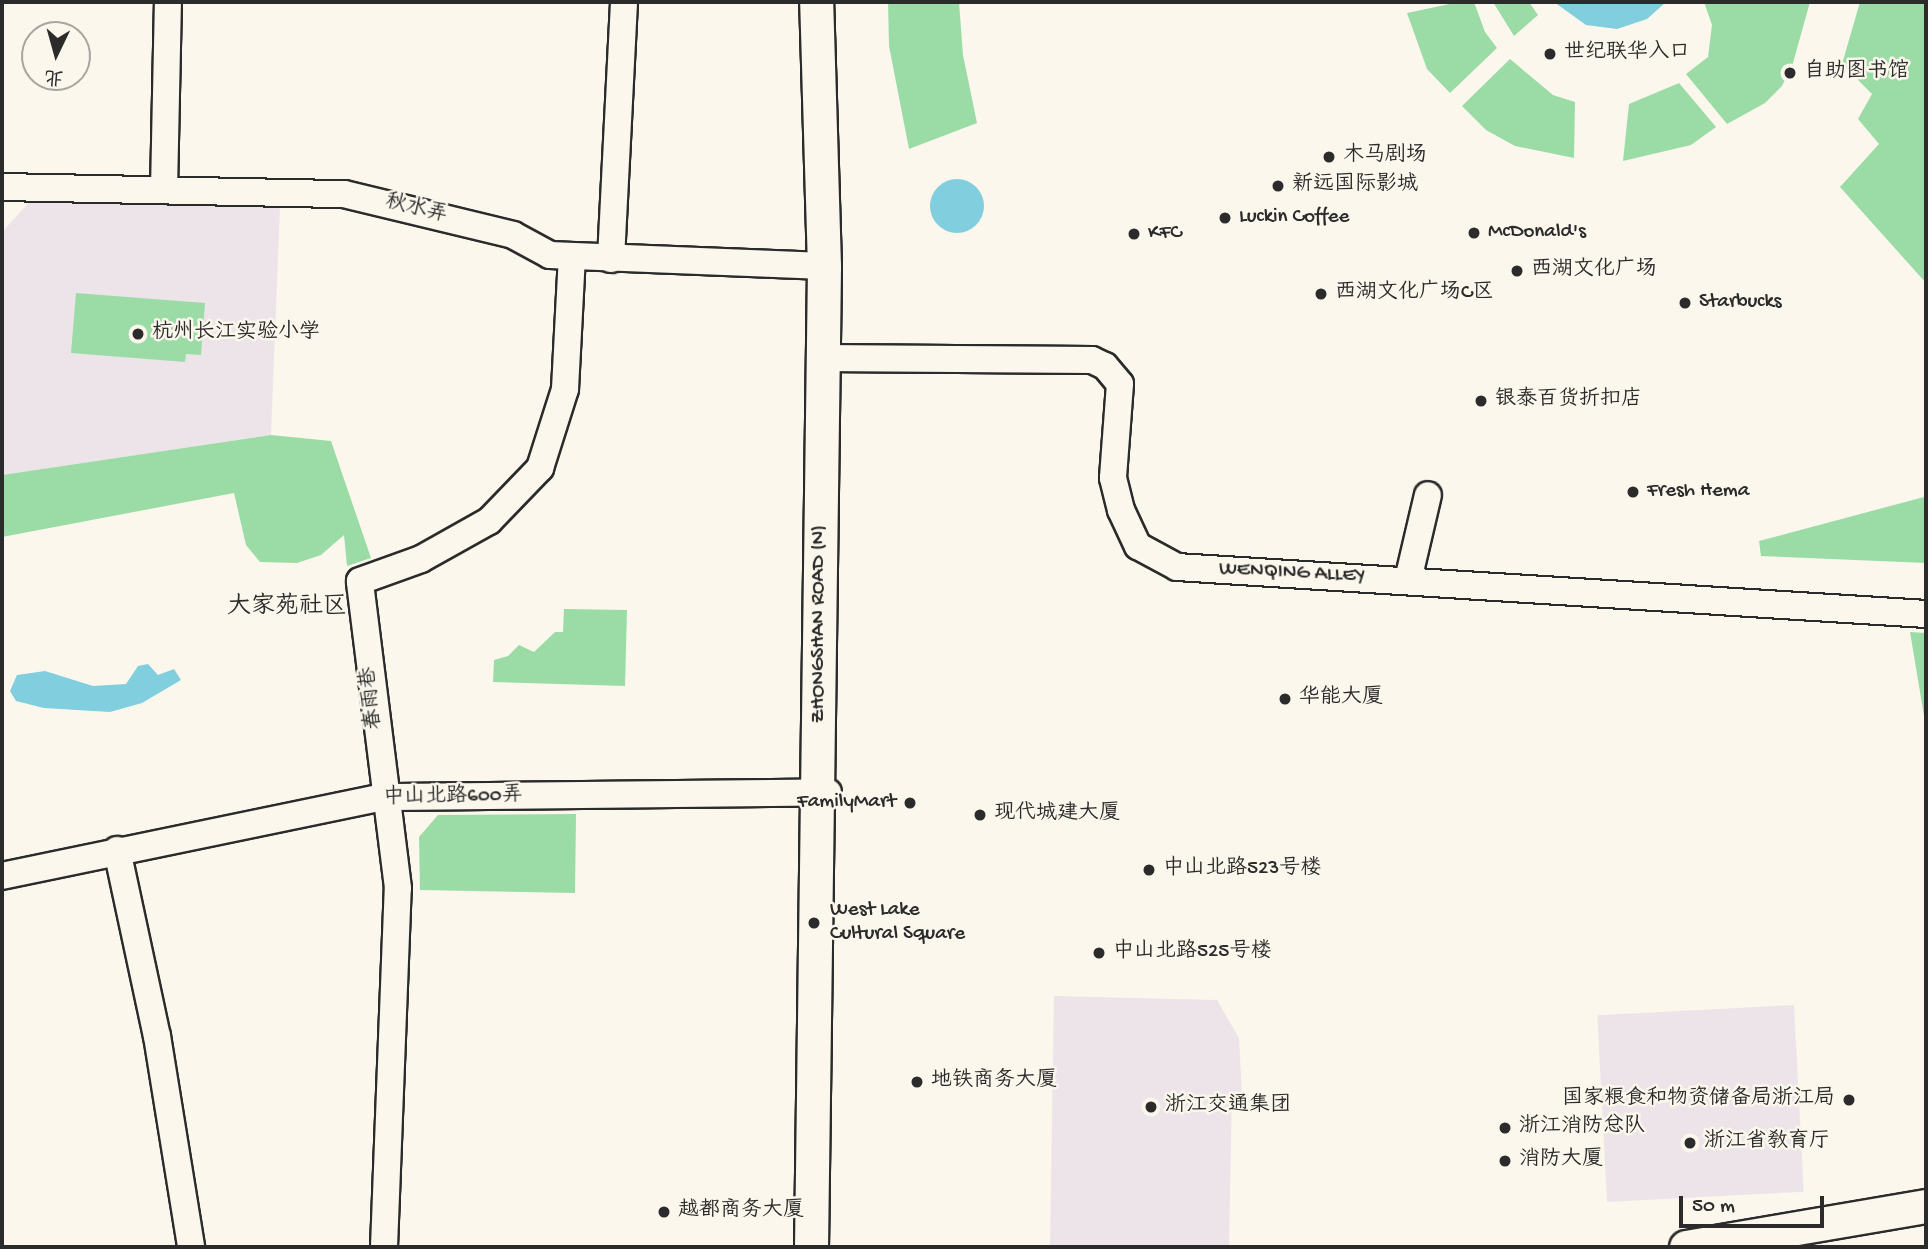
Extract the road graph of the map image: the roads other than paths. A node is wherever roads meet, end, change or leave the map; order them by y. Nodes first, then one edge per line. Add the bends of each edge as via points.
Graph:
1 (168, 2) edge
2 (624, 2) edge
3 (816, 2) edge
4 (2, 187) edge
5 (164, 190) junction
6 (572, 256) junction
7 (611, 259) junction
8 (824, 266) junction
9 (821, 358) junction
10 (1428, 495) dead end
11 (1408, 580) junction
12 (1926, 614) edge
13 (823, 793) junction
14 (384, 797) junction
15 (117, 850) junction
16 (2, 876) edge
17 (1926, 1206) edge
18 (1926, 1226) edge
19 (1818, 1237) edge
20 (191, 1247) edge
21 (384, 1247) edge
22 (811, 1247) edge
23 (1686, 1247) edge

1 - 5 street
2 - 7 street
3 - 8 main road, ZHONGSHAN ROAD (N)
4 - 5 street, 秋水弄
5 - 6 street, 秋水弄 via 344,194 513,235 550,255
6 - 7 street, 秋水弄
6 - 14 street, 春雨巷 via 565,389 540,468 489,521 421,559 360,580
7 - 8 street, 秋水弄
8 - 9 main road, ZHONGSHAN ROAD (N)
9 - 11 street, WENQING ALLEY via 1092,360 1105,366 1120,384 1113,478 1138,546 1177,567
9 - 13 main road, ZHONGSHAN ROAD (N)
10 - 11 street
11 - 12 street, WENQING ALLEY
13 - 14 street, 中山北路600弄
13 - 22 main road, ZHONGSHAN ROAD (N)
14 - 15 street, 中山北路600弄
14 - 21 street, 春雨巷 via 398,888
15 - 16 street, 中山北路600弄
15 - 20 street via 157,1036
17 - 19 main road
18 - 19 main road
19 - 23 main road

